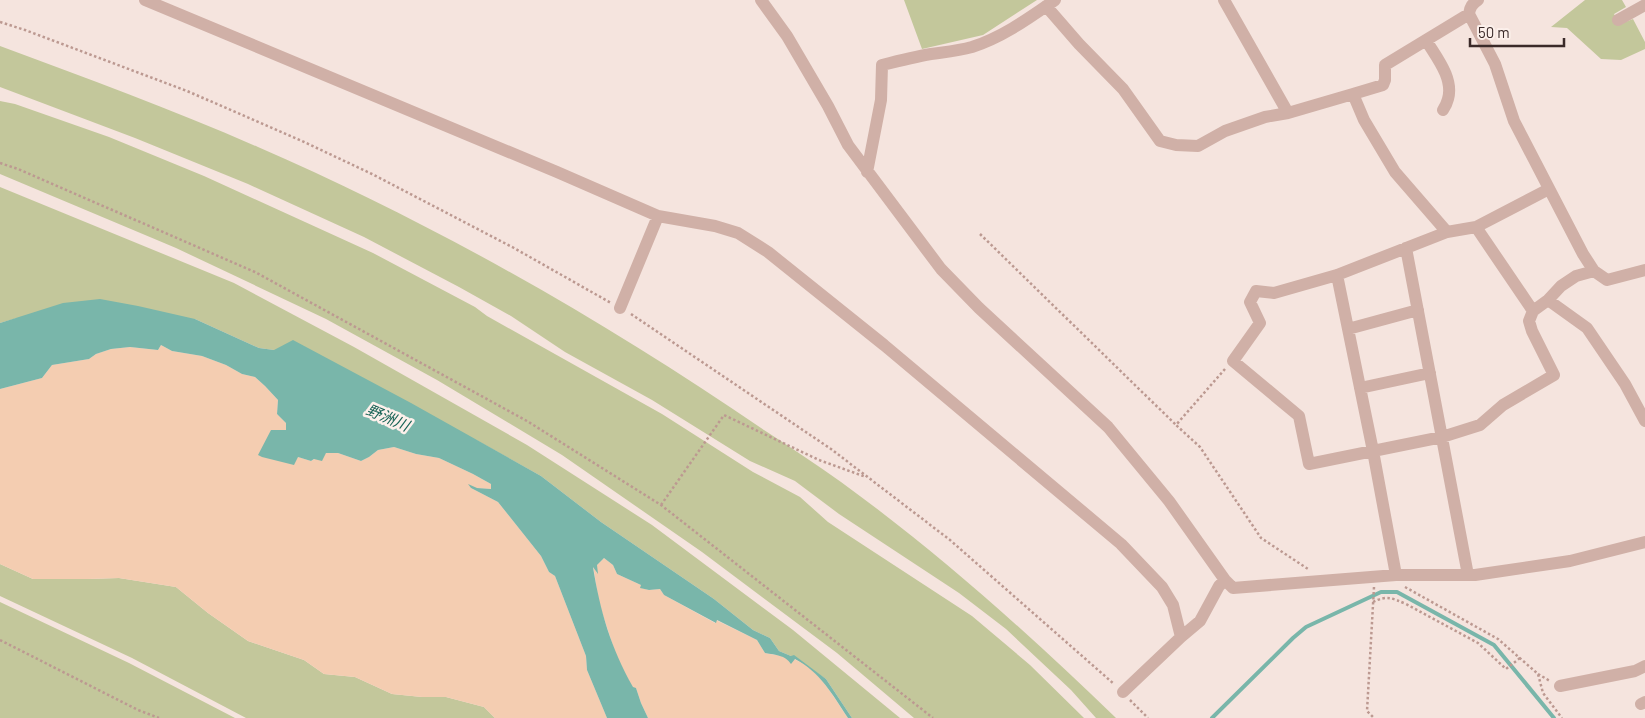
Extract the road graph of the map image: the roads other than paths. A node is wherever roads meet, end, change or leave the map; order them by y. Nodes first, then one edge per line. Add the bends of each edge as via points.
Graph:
1 (145, 0) edge
2 (761, 0) edge
3 (1224, 0) edge
4 (1051, 3) edge
5 (1470, 5) edge
6 (1645, 5) edge
7 (1618, 20) dead end
8 (1426, 40) junction
9 (1353, 94) junction
10 (1443, 110) dead end
11 (1288, 114) junction
12 (867, 172) junction
13 (1549, 189) junction
14 (658, 216) junction
15 (1476, 227) junction
16 (1447, 232) junction
17 (1406, 248) junction
18 (1645, 270) edge
19 (1594, 271) junction
20 (1337, 275) junction
21 (1548, 300) junction
22 (620, 308) road end
23 (1418, 310) junction
24 (1533, 311) junction
25 (1348, 329) junction
26 (1430, 374) junction
27 (1360, 388) junction
28 (1645, 421) edge
29 (1442, 437) junction
30 (1373, 451) junction
31 (1645, 542) edge
32 (1396, 575) junction
33 (1468, 575) junction
34 (1225, 580) junction
35 (1181, 637) junction
36 (1645, 666) edge
37 (1560, 686) dead end
38 (1123, 692) road end

1 - 14 street
2 - 12 street via 787,36 848,145
3 - 11 street
4 - 11 street via 1079,44 1123,89 1160,141 1198,146 1225,131 1265,117
4 - 12 street via 1002,35 974,46 882,65 881,100
5 - 8 street
5 - 13 street via 1514,121
6 - 7 street
8 - 9 street via 1385,65 1383,85
8 - 10 street via 1448,77 1448,99
9 - 11 street
9 - 16 street via 1364,120 1395,172
12 - 34 street via 941,269 1108,427 1169,501
13 - 15 street
13 - 19 street
14 - 22 street
14 - 35 street via 738,233 768,252 884,345 1121,544 1162,587 1172,605
15 - 16 street
15 - 24 street
16 - 17 street
17 - 20 street
17 - 23 street
18 - 19 street via 1607,280
19 - 21 street via 1576,276
20 - 25 street
20 - 30 street via 1274,293 1256,291 1250,302 1260,323 1233,361 1299,416 1309,464
21 - 24 street
21 - 28 street via 1587,328 1625,384
23 - 25 street
23 - 26 street
24 - 29 street via 1529,321 1554,375 1503,405 1480,425
25 - 27 street
26 - 27 street
26 - 29 street
27 - 30 street
29 - 30 street
29 - 33 street
30 - 32 street
31 - 33 street via 1570,561
32 - 33 street
32 - 34 street via 1233,588
34 - 35 street via 1200,621
35 - 38 street
36 - 37 street via 1635,671

